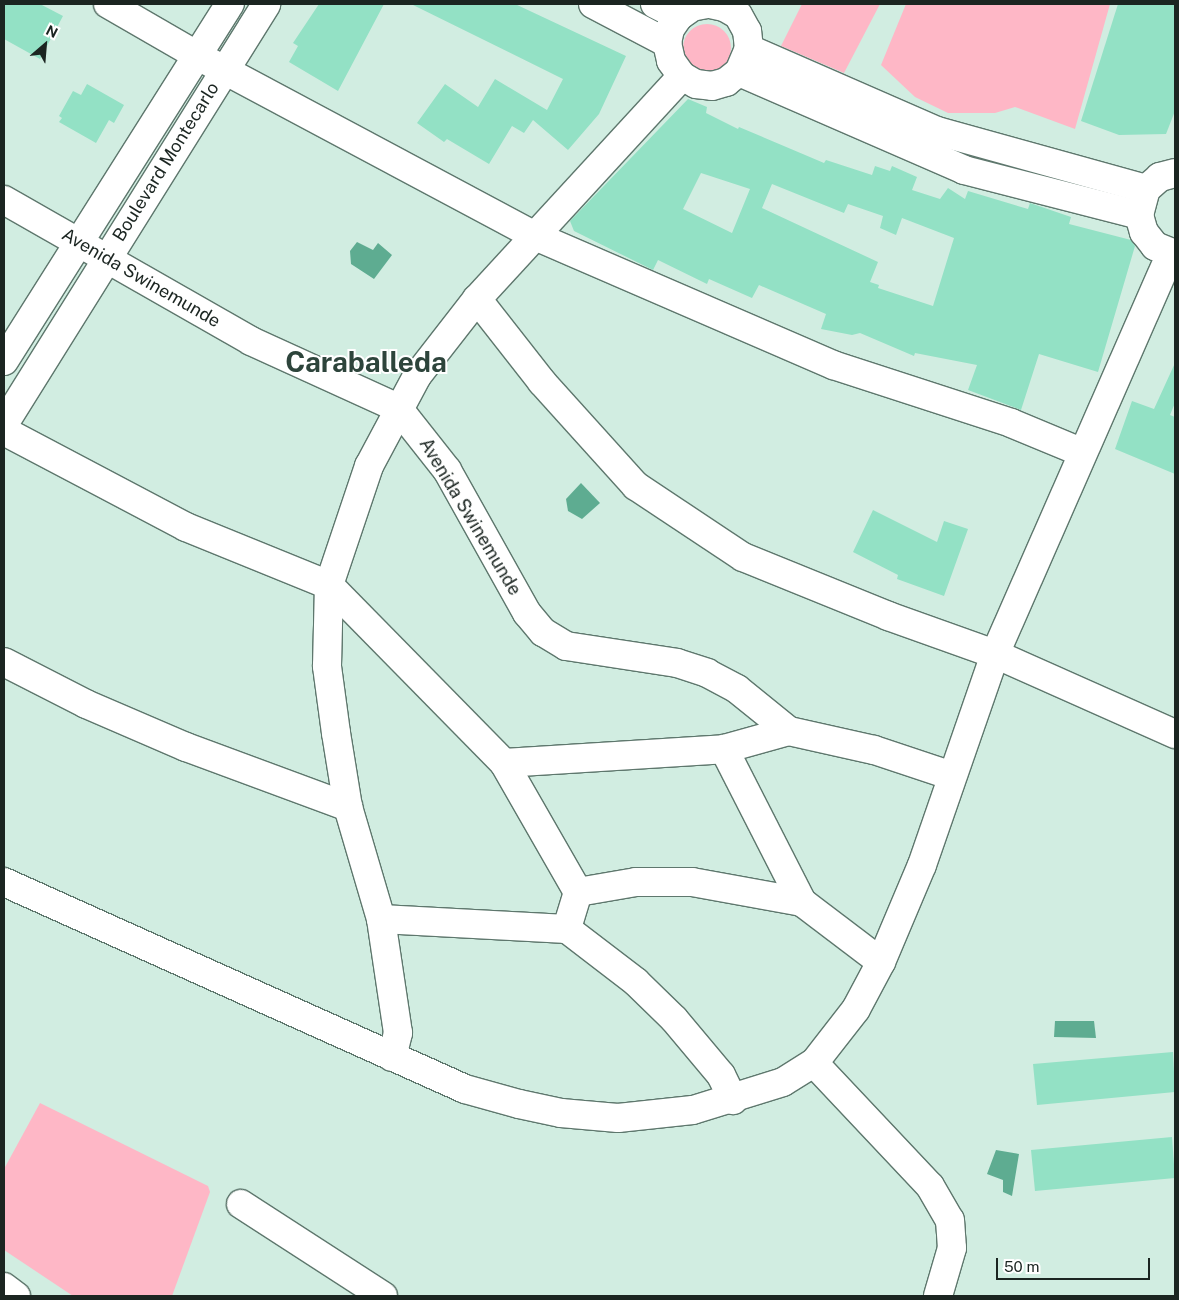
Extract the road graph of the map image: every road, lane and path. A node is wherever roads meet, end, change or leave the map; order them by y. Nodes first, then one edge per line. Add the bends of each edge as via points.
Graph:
1 (108, 4) edge
2 (230, 4) edge
3 (266, 4) edge
4 (593, 4) edge
5 (708, 4) edge
6 (667, 10) edge
7 (742, 10) edge
8 (667, 43) junction
9 (198, 56) junction
10 (744, 61) junction
11 (224, 70) junction
12 (682, 76) junction
13 (1175, 173) edge
14 (1146, 189) junction
15 (4, 200) edge
16 (1139, 215) junction
17 (535, 236) junction
18 (78, 242) junction
19 (1173, 254) edge
20 (104, 259) junction
21 (477, 299) junction
22 (4, 361) edge
23 (398, 408) junction
24 (4, 424) edge
25 (4, 431) edge
26 (1081, 452) junction
27 (329, 585) junction
28 (995, 654) junction
29 (4, 662) edge
30 (789, 731) junction
31 (1175, 734) edge
32 (724, 749) junction
33 (504, 763) junction
34 (952, 776) junction
35 (348, 807) junction
36 (4, 882) edge
37 (578, 892) junction
38 (802, 902) junction
39 (381, 919) junction
40 (567, 930) junction
41 (881, 962) junction
42 (392, 1057) junction
43 (814, 1063) junction
44 (733, 1100) junction
45 (241, 1204) dead end
46 (4, 1288) edge
47 (16, 1296) edge
48 (383, 1296) edge
49 (938, 1296) edge

1 - 9 street
2 - 9 street, Boulevard Montecarlo
3 - 11 street, Boulevard Montecarlo
4 - 8 street
5 - 6 street
5 - 7 street
6 - 8 street via 670,29
7 - 10 street via 747,31
8 - 12 street via 671,61
9 - 11 street
9 - 18 street, Boulevard Montecarlo
10 - 12 street via 726,82 712,86 696,84
10 - 14 street via 946,134
10 - 16 street via 955,167
11 - 17 street
11 - 20 street, Boulevard Montecarlo
12 - 17 street
13 - 14 street via 1160,177
14 - 16 street
15 - 18 street, Avenida Swinemunde
16 - 19 street via 1149,239
17 - 21 street
17 - 26 street via 810,356 1011,423
18 - 20 street, Avenida Swinemunde
18 - 22 street, Boulevard Montecarlo
19 - 26 street
20 - 23 street, Avenida Swinemunde via 251,341
20 - 24 street, Boulevard Montecarlo
21 - 23 street via 418,376
21 - 28 street via 542,382 636,486 743,557 888,616
23 - 27 street via 366,474
23 - 30 street, Avenida Swinemunde via 427,440 447,470 527,613 542,632 566,646 677,663 707,673 737,689
25 - 27 street via 186,527
26 - 28 street
27 - 33 street
27 - 35 street via 327,666
28 - 31 street
28 - 34 street
29 - 35 street via 86,704 186,747
30 - 32 street
30 - 34 street, Avenida Swinemunde via 874,750
32 - 33 street
32 - 38 street
33 - 37 street
34 - 41 street via 922,865
35 - 39 street
36 - 42 street
37 - 38 street via 636,882 692,882
37 - 40 street
38 - 41 street
39 - 40 street
39 - 42 street via 398,1033
40 - 44 street via 636,982 674,1019 721,1075
41 - 43 street via 856,1009
42 - 44 street via 465,1089 561,1113 618,1118 693,1110
43 - 44 street via 783,1082
43 - 49 street via 930,1186 950,1220 952,1248
45 - 48 street
46 - 47 street

